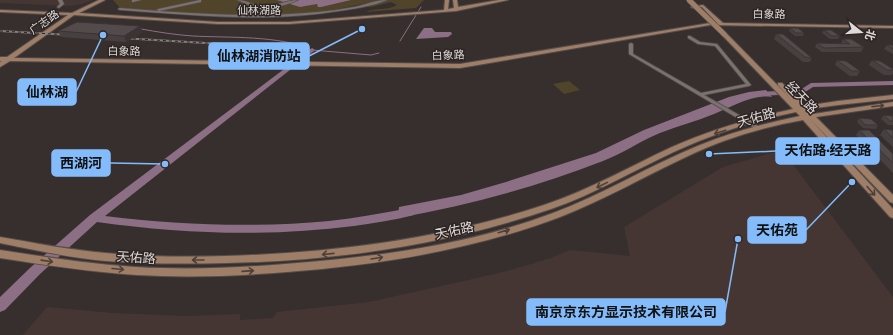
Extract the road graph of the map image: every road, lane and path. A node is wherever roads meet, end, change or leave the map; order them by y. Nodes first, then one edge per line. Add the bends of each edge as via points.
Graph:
1 (60, 0) edge
2 (98, 0) edge
3 (103, 0) edge
4 (139, 0) edge
5 (239, 0) edge
6 (296, 0) edge
7 (385, 0) edge
8 (447, 0) edge
9 (455, 0) edge
10 (493, 0) edge
11 (506, 0) edge
12 (686, 0) edge
13 (689, 0) edge
14 (133, 1) dead end
15 (200, 1) edge
16 (696, 3) edge
17 (276, 6) junction
18 (59, 7) dead end
19 (261, 7) junction
20 (0, 8) edge
21 (456, 8) junction
22 (120, 9) dead end
23 (269, 10) junction
24 (446, 10) junction
25 (0, 11) edge
26 (156, 11) junction
27 (74, 12) junction
28 (265, 16) junction
29 (721, 23) junction
30 (51, 24) junction
31 (59, 24) junction
32 (710, 24) junction
33 (893, 27) edge
34 (726, 34) junction
35 (689, 37) dead end
36 (631, 44) dead end
37 (748, 56) junction
38 (0, 59) edge
39 (9, 59) junction
40 (0, 65) edge
41 (701, 94) junction
42 (893, 97) edge
43 (841, 103) junction
44 (893, 104) edge
45 (851, 109) junction
46 (805, 113) junction
47 (748, 123) junction
48 (758, 128) junction
49 (893, 200) edge
50 (893, 215) edge
51 (0, 240) edge
52 (0, 254) edge

1 - 18 street via 62,4
2 - 27 main road, 广志路
3 - 27 main road, 广志路
4 - 14 street
5 - 19 street
6 - 17 street
7 - 28 street via 329,11
8 - 24 main road
9 - 21 main road
10 - 21 main road
11 - 21 main road
12 - 16 main road via 690,4
13 - 34 main road, 经天路, bridge
15 - 26 street
16 - 29 main road via 703,6
16 - 32 main road via 693,7
16 - 34 main road, 经天路
17 - 19 street
17 - 23 street
19 - 23 street
20 - 27 main road, 仙林湖路
21 - 24 main road, 仙林湖路
22 - 26 street
23 - 28 street
24 - 27 main road, 仙林湖路 via 289,23
25 - 27 main road, 仙林湖路
26 - 28 street
27 - 30 main road, 广志路
27 - 31 main road, 广志路
29 - 32 main road, 白象路
29 - 33 main road, 白象路
29 - 37 main road
30 - 31 main road
30 - 38 main road, 广志路
31 - 39 main road, 广志路
32 - 37 main road
32 - 39 main road, 白象路 via 460,66
34 - 37 main road, 经天路
35 - 41 street via 699,43 716,45 749,85
36 - 41 street via 631,54
37 - 46 main road, 经天路
38 - 39 main road, 白象路
39 - 40 main road, 广志路
41 - 47 street
42 - 43 main road, 天佑路
43 - 45 main road
43 - 46 main road, 天佑路
45 -> 44 main road, 天佑路
45 - 46 main road, 天佑路
46 - 47 main road, 天佑路
46 - 48 main road, 天佑路
46 - 49 main road, 经天路
46 -> 50 main road, 经天路
47 - 48 street
47 -> 51 main road, 天佑路 via 696,140 569,200 509,220 438,238 343,253 231,260 156,260 88,255
52 -> 48 main road, 天佑路 via 158,272 226,272 343,262 442,246 486,236 557,214 604,195 707,145

